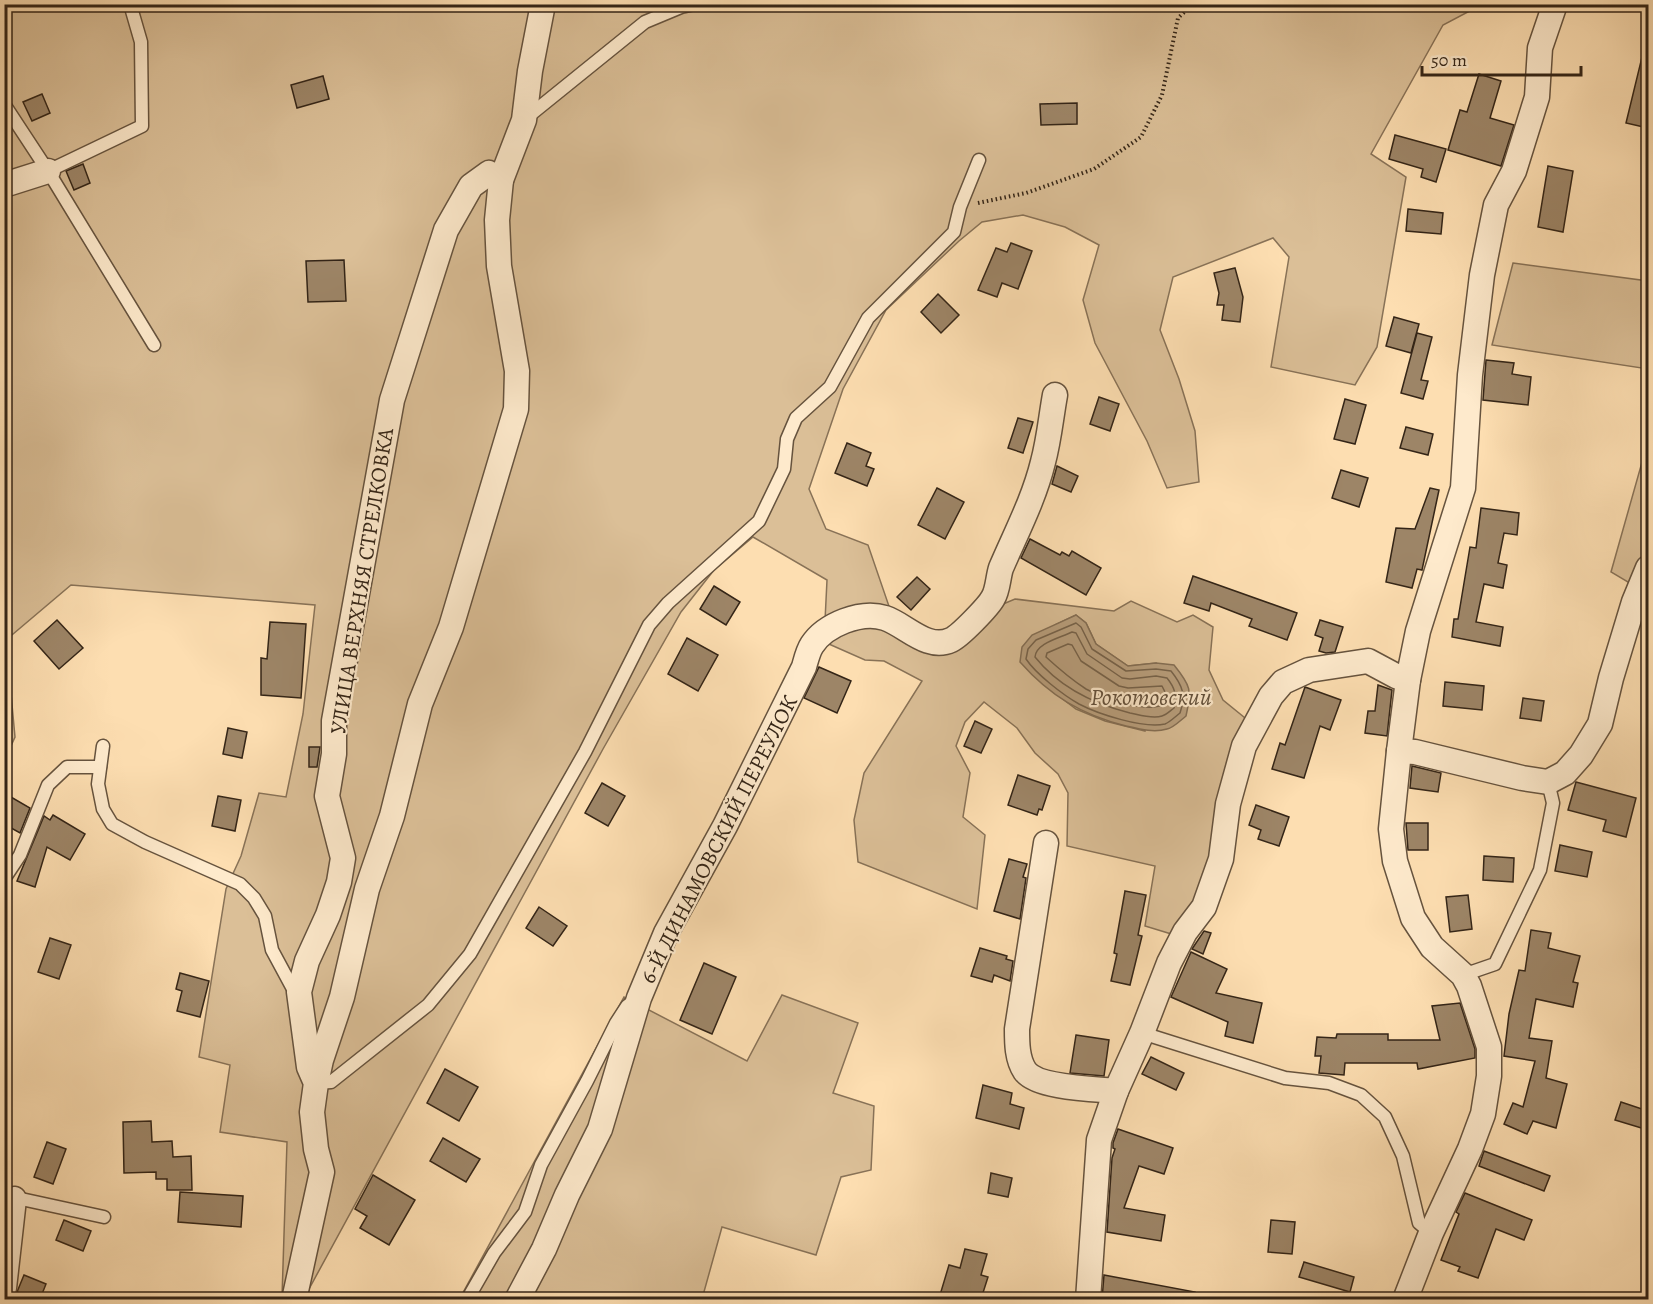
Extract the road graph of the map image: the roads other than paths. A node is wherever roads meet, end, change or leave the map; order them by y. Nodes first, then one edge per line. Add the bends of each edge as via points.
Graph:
1 (130, 4) edge
2 (543, 4) edge
3 (695, 4) edge
4 (1555, 4) edge
5 (4, 104) edge
6 (524, 120) junction
7 (980, 160) dead end
8 (48, 171) junction
9 (501, 180) junction
10 (4, 184) edge
11 (154, 345) dead end
12 (1055, 395) dead end
13 (1648, 568) edge
14 (1408, 680) junction
15 (103, 746) dead end
16 (1399, 751) junction
17 (100, 767) junction
18 (1548, 782) junction
19 (1047, 843) dead end
20 (4, 879) edge
21 (1463, 975) junction
22 (299, 992) junction
23 (639, 998) junction
24 (1142, 1034) junction
25 (316, 1083) junction
26 (1116, 1091) junction
27 (9, 1196) edge
28 (104, 1217) dead end
29 (1431, 1233) junction
30 (4, 1288) edge
31 (294, 1299) edge
32 (467, 1299) edge
33 (517, 1299) edge
34 (1088, 1299) edge
35 (1405, 1299) edge

1 - 8 lane via 141,42 142,126
2 - 6 street
3 - 6 lane via 645,22
4 - 14 street via 1540,48 1537,97 1514,171 1496,205 1470,375 1463,488 1418,631
5 - 8 lane
6 - 9 street
7 - 25 lane via 954,232 868,318 830,387 796,418 787,439 784,468 759,521 649,625 585,752 470,954 428,1005 331,1082
8 - 10 street
8 - 11 lane
9 - 22 street, УЛИЦА ВЕРХНЯЯ СТРЕЛКОВКА via 489,173 471,186 446,230 392,400 334,721 334,754 327,796 343,858 339,882 307,961
9 - 25 street via 497,220 500,266 518,371 516,409 451,627 420,704
12 - 23 street, 6-Й ДИНАМОВСКИЙ ПЕРЕУЛОК via 1044,461 993,598 951,641 924,639 885,618 870,616 850,619 826,631 812,645 725,826 666,933
13 - 18 street via 1634,602 1600,724 1581,755 1565,772
14 - 16 street
14 - 24 street via 1368,661 1309,670 1283,682 1271,696 1244,746 1228,804 1221,859 1203,907 1169,963
15 - 17 lane
16 - 18 street
16 - 21 street via 1391,829 1395,861 1413,918 1432,946
17 - 20 lane via 67,767 48,785 20,855
17 - 22 lane via 98,784 103,809 112,824 240,884 265,916 272,950
18 - 21 lane via 1553,803 1540,870 1495,964
19 - 26 street via 1017,1048 1025,1071 1037,1081
21 - 29 street via 1489,1047 1487,1094 1470,1149
22 - 25 street, УЛИЦА ВЕРХНЯЯ СТРЕЛКОВКА via 309,1067
23 - 32 lane via 627,1006 616,1023 541,1165 525,1212
23 - 33 street, 6-Й ДИНАМОВСКИЙ ПЕРЕУЛОК via 600,1129
24 - 26 street
24 - 29 lane via 1286,1078 1329,1083 1361,1095 1384,1117 1403,1156 1419,1223
25 - 31 street, УЛИЦА ВЕРХНЯЯ СТРЕЛКОВКА via 312,1112 322,1172
26 - 34 street via 1099,1140
27 - 28 lane
27 - 30 street
29 - 35 street

